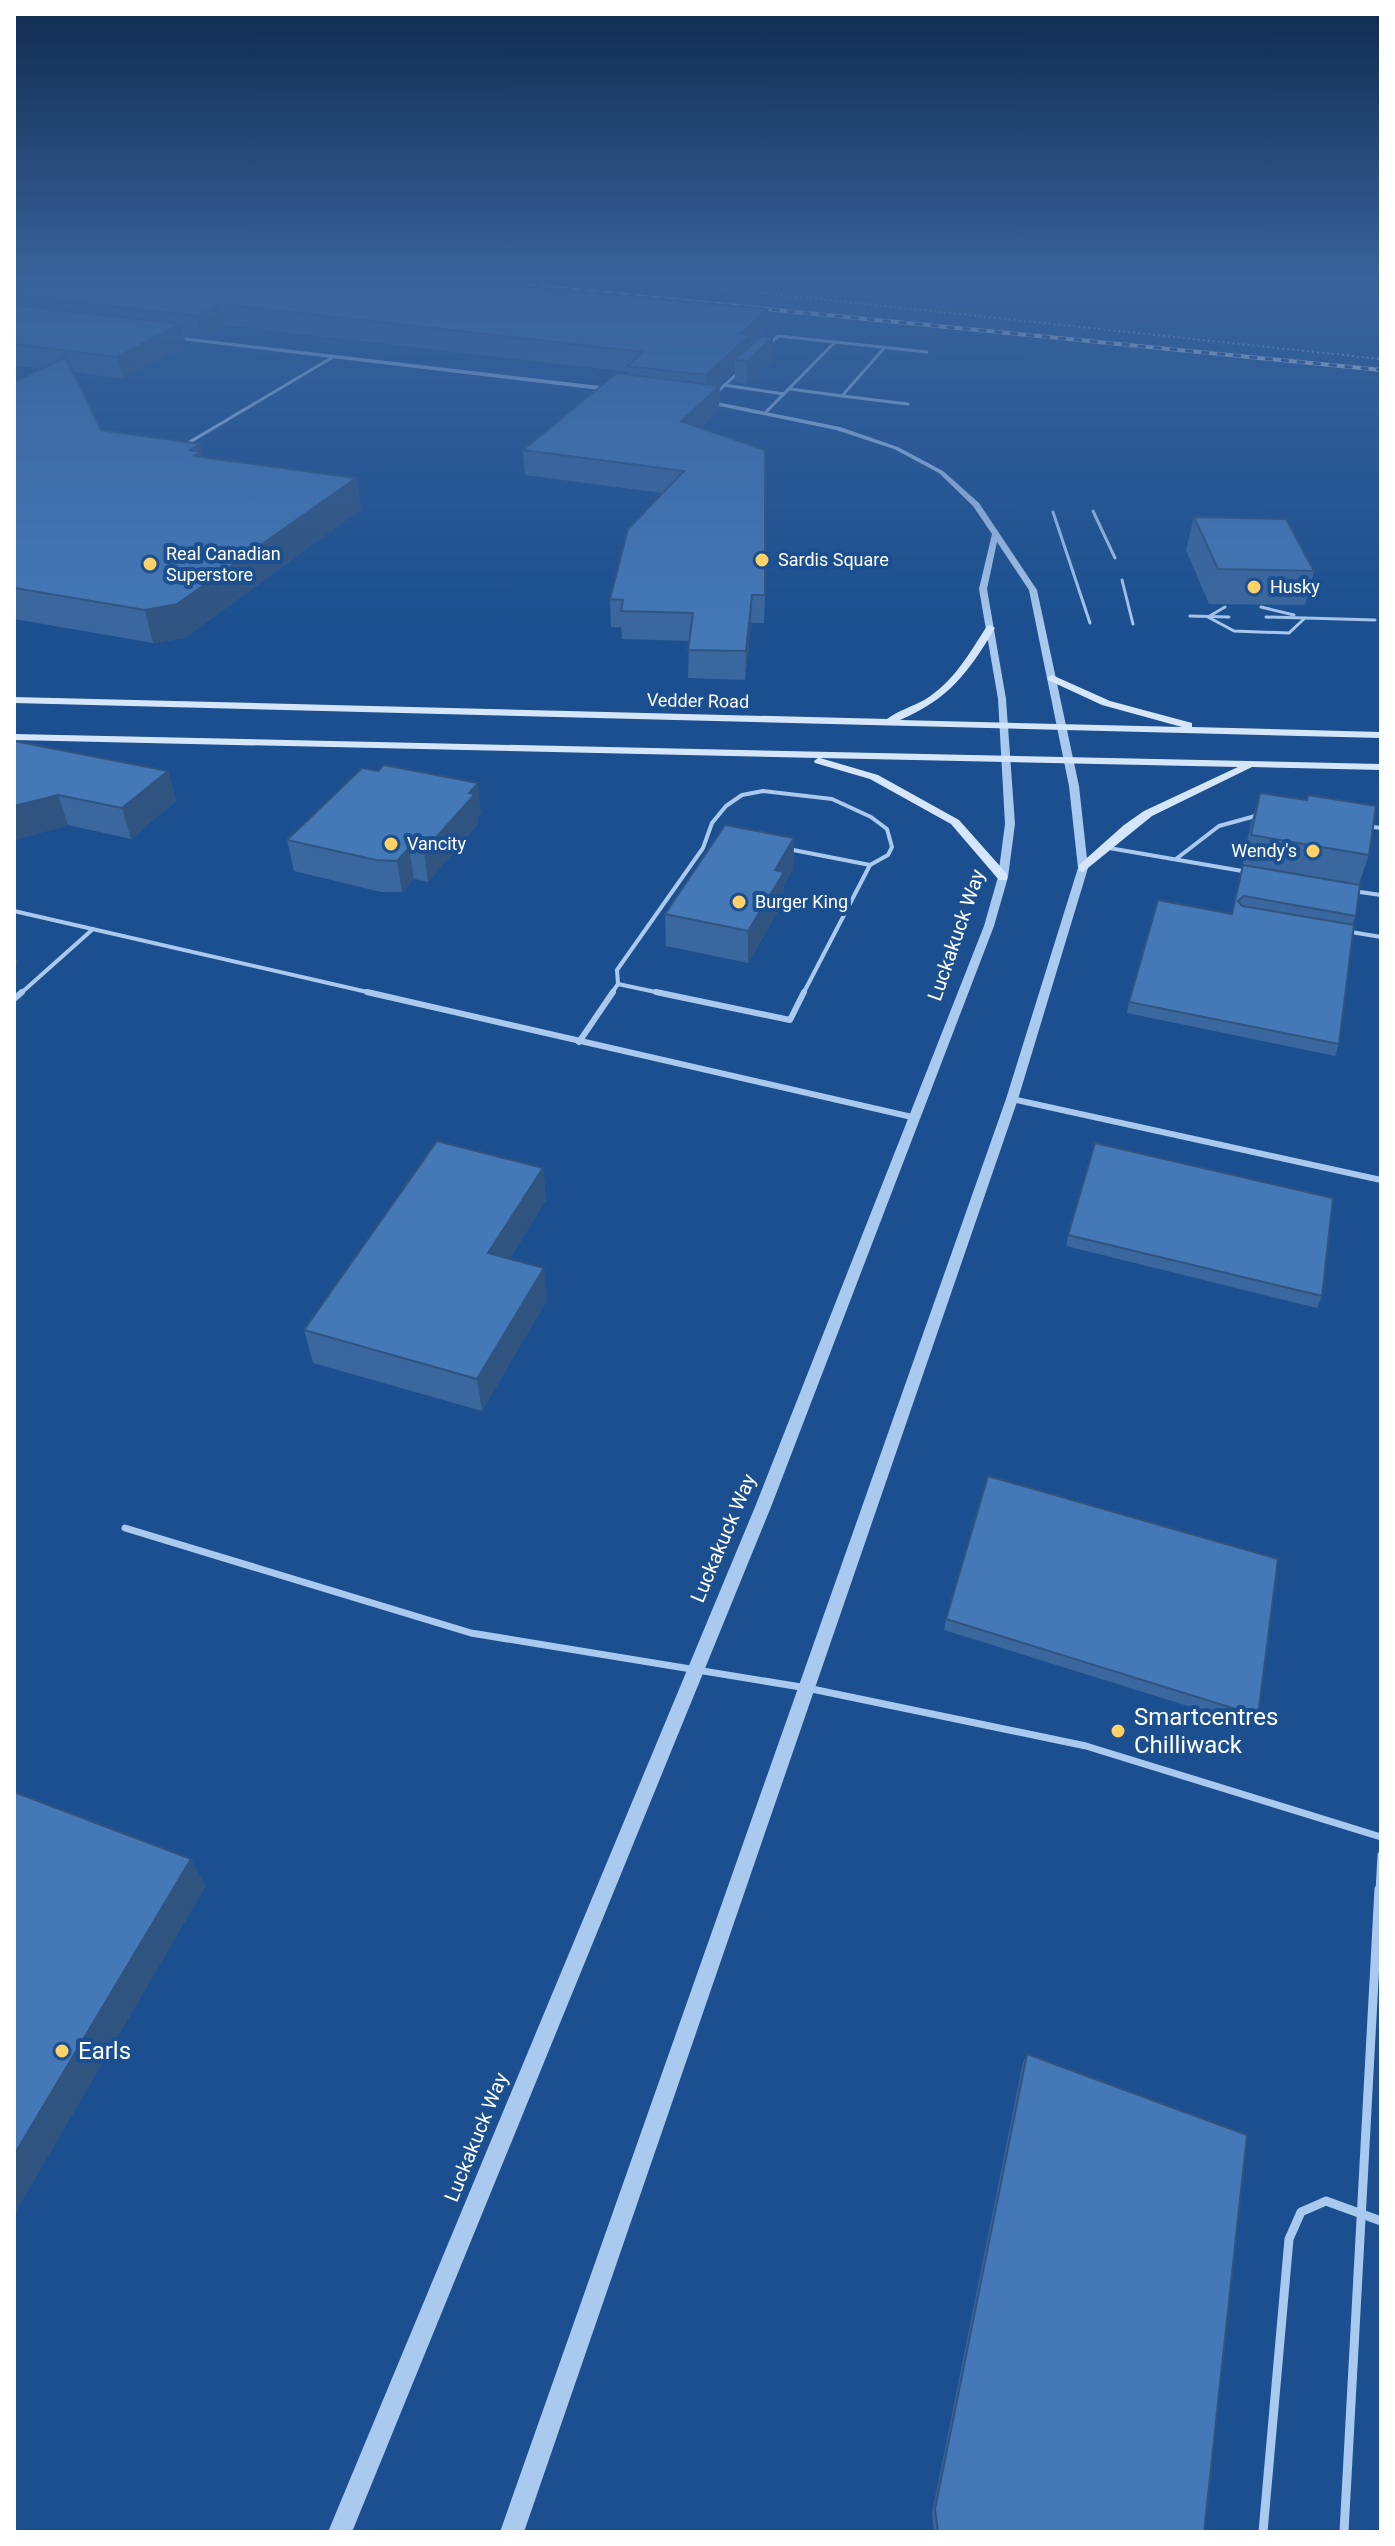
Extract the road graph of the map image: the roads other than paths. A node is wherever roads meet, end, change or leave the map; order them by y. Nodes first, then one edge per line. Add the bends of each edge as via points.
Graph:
1 (266, 397) edge
2 (712, 397) edge
3 (781, 397) edge
4 (849, 397) edge
5 (694, 400) edge
6 (707, 402) junction
7 (908, 404) dead end
8 (766, 412) junction
9 (180, 448) edge
10 (1093, 511) dead end
11 (1053, 512) dead end
12 (995, 535) junction
13 (1115, 558) dead end
14 (1122, 580) dead end
15 (1225, 607) edge
16 (1261, 607) edge
17 (1190, 616) dead end
18 (1208, 617) junction
19 (1229, 617) dead end
20 (1266, 617) dead end
21 (1305, 618) junction
22 (1375, 620) dead end
23 (1090, 623) dead end
24 (1133, 624) dead end
25 (990, 628) junction
26 (1052, 678) junction
27 (14, 700) edge
28 (883, 722) junction
29 (1003, 725) junction
30 (1063, 728) junction
31 (1213, 731) junction
32 (1381, 735) edge
33 (14, 737) edge
34 (798, 755) junction
35 (1007, 758) junction
36 (1069, 760) junction
37 (1252, 765) junction
38 (1381, 767) edge
39 (1263, 815) edge
40 (1353, 824) edge
41 (1381, 828) edge
42 (779, 847) edge
43 (1109, 848) junction
44 (1175, 859) junction
45 (870, 865) junction
46 (1083, 868) junction
47 (1249, 872) edge
48 (1003, 877) junction
49 (1352, 890) edge
50 (1381, 895) edge
51 (14, 911) edge
52 (93, 929) junction
53 (1334, 929) edge
54 (1381, 937) edge
55 (618, 984) junction
56 (14, 999) edge
57 (579, 1042) junction
58 (1012, 1099) junction
59 (912, 1117) junction
60 (1381, 1180) edge
61 (125, 1528) dead end
62 (694, 1669) junction
63 (807, 1688) junction
64 (1381, 1837) edge
65 (1381, 1855) edge
66 (1361, 2214) junction
67 (1381, 2221) edge
68 (340, 2532) edge
69 (512, 2532) edge
70 (1263, 2532) edge
71 (1344, 2532) edge

1 - 9 lane
2 - 6 lane
3 - 8 lane
4 - 7 lane
5 - 6 street
6 - 8 street
8 - 12 street via 838,428 930,466 976,505
10 - 13 lane
11 - 23 lane
12 - 25 street, Luckakuck Way via 983,589
12 - 26 street via 1033,590
14 - 24 lane
15 - 18 lane
16 - 21 lane
17 - 18 lane
18 - 19 lane
18 - 21 lane via 1234,631 1289,633
20 - 21 lane
21 - 22 lane
25 - 28 main road via 964,673 938,698
25 - 29 street, Luckakuck Way
26 - 30 street
26 - 31 main road via 1106,703
27 - 28 main road, Vedder Road
28 - 29 main road, Vedder Road
29 - 30 main road, Vedder Road
29 - 35 street, Luckakuck Way
30 - 31 main road, Vedder Road
30 - 36 street
31 - 32 main road, Vedder Road
33 - 34 main road
34 - 35 main road
34 - 48 main road via 874,777 955,822
35 - 36 main road
35 - 48 street, Luckakuck Way via 1010,824
36 - 37 main road
36 - 46 street
37 - 38 main road
37 - 43 main road via 1176,798 1133,823
39 - 44 lane via 1219,826
40 - 41 lane
42 - 45 lane
43 - 44 lane
43 - 46 main road
44 - 47 lane
45 - 55 lane via 790,1020
45 - 55 lane via 892,847 887,829 861,812 832,799 791,792 742,795 712,823 703,848 617,970
46 - 58 street
48 - 59 street, Luckakuck Way via 989,926
49 - 50 lane
51 - 52 lane
52 - 56 lane
52 - 57 lane
53 - 54 lane
55 - 57 lane
57 - 59 lane
58 - 60 lane
58 - 63 street
59 - 62 street, Luckakuck Way via 763,1507
61 - 62 lane via 471,1633
62 - 63 lane
62 - 68 street, Luckakuck Way
63 - 64 lane via 1086,1746
63 - 69 street
65 - 66 lane
66 - 67 lane
66 - 70 lane via 1326,2201 1301,2212 1289,2239
66 - 71 lane

